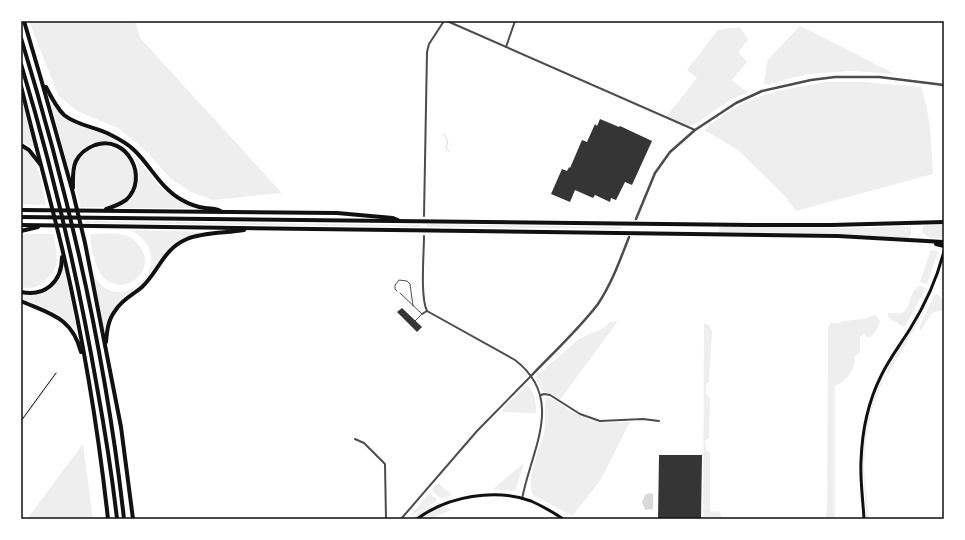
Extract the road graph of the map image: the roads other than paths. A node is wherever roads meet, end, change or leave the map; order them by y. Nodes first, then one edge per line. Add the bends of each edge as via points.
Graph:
1 (24, 21) edge
2 (445, 21) edge
3 (515, 21) edge
4 (21, 38) edge
5 (506, 47) junction
6 (21, 64) edge
7 (41, 79) junction
8 (944, 85) edge
9 (21, 86) edge
10 (695, 130) junction
11 (21, 145) edge
12 (42, 167) junction
13 (72, 193) junction
14 (21, 210) edge
15 (102, 210) junction
16 (223, 212) junction
17 (424, 216) dead end
18 (21, 217) edge
19 (636, 219) dead end
20 (400, 221) junction
21 (944, 222) edge
22 (21, 225) edge
23 (45, 225) junction
24 (254, 228) junction
25 (21, 231) edge
26 (424, 236) dead end
27 (629, 237) dead end
28 (930, 241) junction
29 (944, 242) edge
30 (944, 246) edge
31 (62, 249) junction
32 (944, 251) edge
33 (397, 291) dead end
34 (21, 292) edge
35 (400, 294) dead end
36 (21, 301) edge
37 (413, 306) junction
38 (427, 311) junction
39 (422, 314) junction
40 (415, 321) dead end
41 (106, 347) junction
42 (87, 370) junction
43 (531, 376) junction
44 (540, 395) junction
45 (659, 421) dead end
46 (355, 438) dead end
47 (522, 499) junction
48 (108, 519) edge
49 (117, 519) edge
50 (124, 519) edge
51 (133, 519) edge
52 (386, 519) edge
53 (401, 519) edge
54 (417, 519) edge
55 (563, 519) edge
56 (864, 519) edge

1 - 7 highway
2 - 5 street
2 - 17 street via 427,52
3 - 5 street
4 - 50 highway via 66,199 95,331
5 - 10 street
6 - 49 highway via 68,242 102,414
7 - 13 highway
7 - 16 highway via 56,106 64,114 80,124 111,134 134,150 168,190 195,206
8 - 10 street via 863,77 811,80 762,91 736,103
9 - 12 highway
10 - 19 street via 670,152 660,165 650,182
11 - 12 highway via 35,156
12 - 31 highway
13 - 15 highway via 73,172 81,154 99,144 119,147 133,161 136,183 126,200
13 - 41 highway
14 - 15 highway
15 - 16 highway
16 - 20 highway via 337,213 393,218
18 - 20 highway
20 - 21 highway via 823,225
22 - 23 highway
23 - 24 highway
23 - 25 highway
24 - 28 highway via 838,236
24 - 41 highway via 188,238 177,244 162,259 142,287 128,296 115,310 109,322
26 - 38 street via 423,301
27 - 43 street via 615,273 598,304
28 - 29 highway
28 - 30 highway
31 - 34 highway via 62,265 55,281 39,293
31 - 42 highway
32 - 56 main road via 936,279 921,310 881,376 868,410 860,462
33 - 37 lane via 395,285 399,280 407,281 410,284
35 - 37 lane
36 - 42 highway via 62,319 71,328 77,338
37 - 39 lane
38 - 39 street
38 - 43 street via 515,360
39 - 40 lane
41 - 51 highway via 121,427
42 - 48 highway
43 - 44 street
43 - 53 street via 477,431
44 - 45 street via 550,395 594,420
44 - 47 street via 542,426
46 - 52 street via 364,443 385,464
47 - 54 main road via 499,495 471,497 436,508
47 - 55 main road

